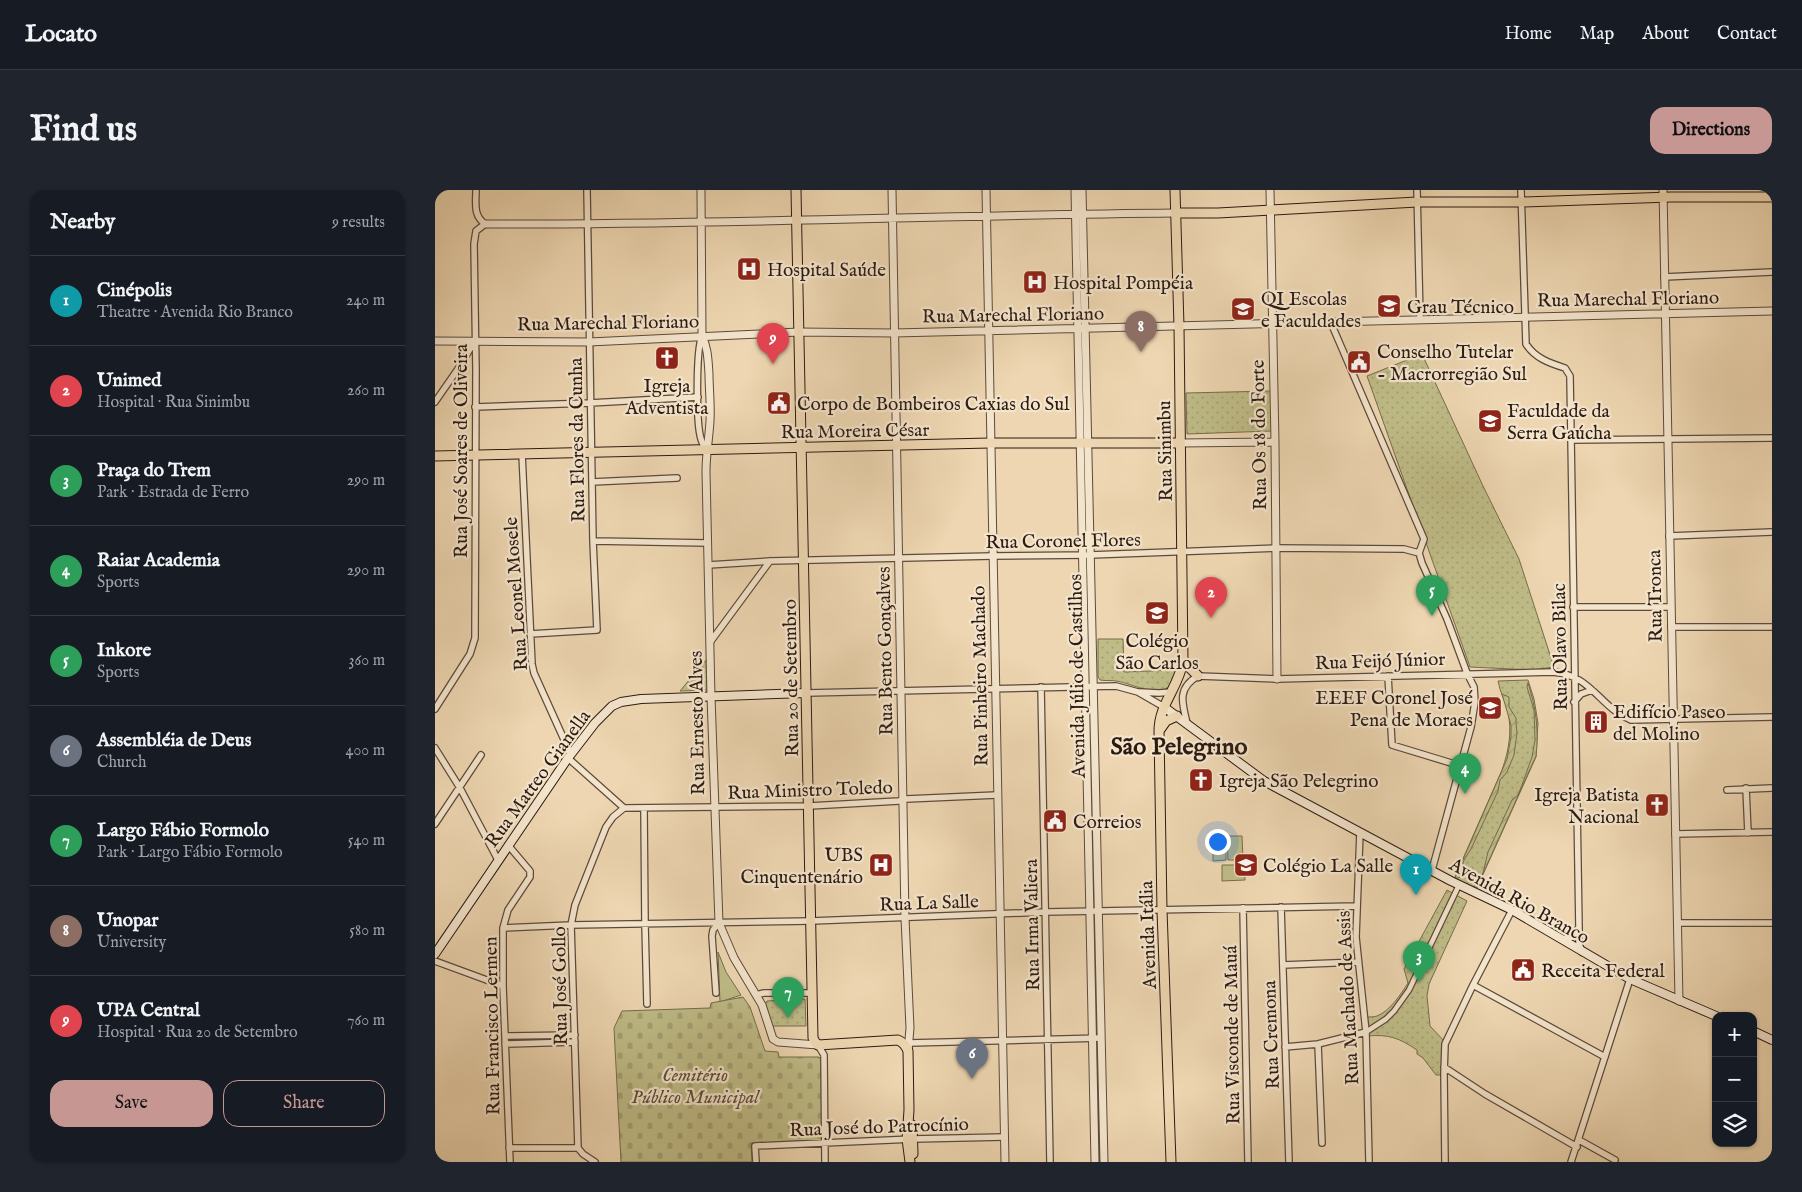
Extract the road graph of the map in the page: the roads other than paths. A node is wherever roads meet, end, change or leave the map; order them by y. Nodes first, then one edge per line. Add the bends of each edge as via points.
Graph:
1 (476, 190) edge
2 (587, 190) edge
3 (701, 190) edge
4 (796, 190) edge
5 (891, 190) edge
6 (986, 190) edge
7 (1075, 190) edge
8 (1081, 190) edge
9 (1175, 190) edge
10 (1270, 190) edge
11 (1417, 190) edge
12 (1521, 190) edge
13 (1764, 190) edge
14 (1663, 194) edge
15 (1753, 197) junction
16 (1772, 197) edge
17 (1417, 202) junction
18 (1521, 202) junction
19 (1271, 210) junction
20 (1175, 213) junction
21 (1079, 214) junction
22 (986, 216) junction
23 (892, 217) junction
24 (796, 220) junction
25 (701, 223) junction
26 (485, 224) junction
27 (587, 225) junction
28 (1772, 272) edge
29 (1664, 277) junction
30 (1772, 311) edge
31 (1665, 313) junction
32 (1524, 317) junction
33 (1420, 319) junction
34 (1331, 323) junction
35 (1272, 324) junction
36 (1179, 326) junction
37 (1081, 328) junction
38 (988, 330) junction
39 (799, 332) junction
40 (894, 333) junction
41 (702, 336) junction
42 (475, 340) junction
43 (435, 341) edge
44 (589, 342) junction
45 (460, 366) junction
46 (476, 370) junction
47 (698, 397) junction
48 (435, 402) edge
49 (590, 403) junction
50 (475, 406) junction
51 (1772, 438) edge
52 (1668, 439) junction
53 (1571, 440) junction
54 (1084, 442) junction
55 (1275, 442) junction
56 (990, 443) junction
57 (1180, 443) junction
58 (896, 446) junction
59 (801, 448) junction
60 (706, 450) junction
61 (591, 452) junction
62 (522, 454) junction
63 (475, 455) junction
64 (435, 456) edge
65 (677, 478) dead end
66 (592, 482) junction
67 (1772, 532) edge
68 (1669, 536) junction
69 (593, 541) junction
70 (708, 543) junction
71 (1276, 548) junction
72 (1182, 552) junction
73 (1419, 553) junction
74 (1086, 555) junction
75 (993, 556) junction
76 (898, 558) junction
77 (803, 560) junction
78 (770, 561) junction
79 (708, 565) junction
80 (1573, 606) junction
81 (1671, 607) junction
82 (1671, 627) junction
83 (1772, 628) edge
84 (530, 634) junction
85 (711, 641) junction
86 (1183, 661) junction
87 (1467, 673) junction
88 (1198, 676) junction
89 (1388, 676) junction
90 (1574, 676) junction
91 (1277, 679) junction
92 (1089, 686) junction
93 (1041, 687) junction
94 (995, 688) junction
95 (1592, 690) junction
96 (901, 691) junction
97 (1138, 692) junction
98 (1172, 692) junction
99 (806, 693) junction
100 (711, 696) junction
101 (1574, 702) junction
102 (1164, 707) junction
103 (435, 709) edge
104 (1177, 716) junction
105 (1772, 717) edge
106 (1673, 720) junction
107 (1187, 723) junction
108 (1159, 731) junction
109 (435, 748) edge
110 (481, 755) dead end
111 (569, 756) junction
112 (1461, 766) junction
113 (460, 788) junction
114 (1746, 788) junction
115 (1772, 788) edge
116 (1727, 790) dead end
117 (997, 795) junction
118 (903, 800) junction
119 (809, 806) junction
120 (624, 808) junction
121 (644, 808) junction
122 (714, 808) junction
123 (435, 824) edge
124 (1359, 832) junction
125 (1772, 832) edge
126 (1748, 833) junction
127 (1675, 834) junction
128 (508, 845) junction
129 (498, 860) junction
130 (1432, 870) junction
131 (1459, 885) junction
132 (1357, 906) junction
133 (1281, 907) junction
134 (1243, 908) junction
135 (1162, 910) junction
136 (1512, 910) junction
137 (1094, 911) junction
138 (1046, 912) junction
139 (1000, 915) junction
140 (905, 918) junction
141 (811, 921) junction
142 (719, 923) junction
143 (1677, 923) junction
144 (1772, 923) edge
145 (645, 924) junction
146 (571, 925) junction
147 (503, 928) junction
148 (1579, 928) junction
149 (1560, 939) junction
150 (1582, 952) junction
151 (435, 954) edge
152 (435, 962) edge
153 (1358, 962) junction
154 (1283, 966) junction
155 (1095, 969) junction
156 (1630, 979) junction
157 (1473, 985) junction
158 (503, 986) junction
159 (813, 993) junction
160 (716, 994) dead end
161 (757, 995) junction
162 (1092, 998) junction
163 (1100, 999) junction
164 (1679, 1001) junction
165 (647, 1004) dead end
166 (1712, 1014) edge
167 (910, 1028) junction
168 (1366, 1032) junction
169 (1757, 1033) edge
170 (575, 1035) junction
171 (505, 1036) junction
172 (1093, 1038) junction
173 (1101, 1038) junction
174 (1048, 1039) junction
175 (898, 1040) junction
176 (1002, 1040) junction
177 (1772, 1040) edge
178 (575, 1042) junction
179 (505, 1044) junction
180 (1318, 1044) junction
181 (818, 1045) junction
182 (909, 1047) junction
183 (1285, 1047) junction
184 (1605, 1057) junction
185 (1444, 1067) junction
186 (1094, 1073) junction
187 (1102, 1073) junction
188 (1103, 1102) junction
189 (1094, 1103) junction
190 (1095, 1129) junction
191 (1103, 1129) junction
192 (1004, 1137) junction
193 (910, 1139) junction
194 (1579, 1140) junction
195 (825, 1142) junction
196 (1322, 1143) dead end
197 (1577, 1147) junction
198 (509, 1148) junction
199 (578, 1148) junction
200 (1095, 1160) edge
201 (1104, 1160) edge
202 (1615, 1160) dead end
203 (1573, 1161) edge
204 (510, 1162) edge
205 (595, 1162) edge
206 (756, 1162) edge
207 (825, 1162) edge
208 (911, 1162) edge
209 (1005, 1162) edge
210 (1050, 1162) edge
211 (1171, 1162) edge
212 (1248, 1162) edge
213 (1289, 1162) edge
214 (1369, 1162) edge
215 (1445, 1162) edge

1 - 26 street via 476,213
2 - 27 street, Rua Flores da Cunha
3 - 25 street, Rua Ernesto Alves
4 - 24 main road, Rua 20 de Setembro
5 - 23 street, Rua Bento Gonçalves
6 - 22 street, Rua Pinheiro Machado
7 - 21 street, Avenida Júlio de Castilhos
8 - 21 street, Avenida Júlio de Castilhos
9 - 20 main road, Rua Sinimbu
10 - 19 street, Rua Os 18 do Forte
11 - 17 street
12 - 18 street
13 - 15 main road
14 - 15 main road
14 - 18 main road
14 - 29 street, Rua Tronca
15 - 16 main road
17 - 18 main road
17 - 19 main road
17 - 33 street
18 - 32 street
19 - 20 main road
19 - 35 street, Rua Os 18 do Forte
20 - 21 street
20 - 36 main road, Rua Sinimbu
21 - 22 street
21 - 37 street, Avenida Júlio de Castilhos
22 - 23 street
22 - 38 street, Rua Pinheiro Machado
23 - 24 street
23 - 40 street, Rua Bento Gonçalves
24 - 25 street
24 - 39 main road, Rua 20 de Setembro
25 - 27 street
25 - 41 street, Rua Ernesto Alves
26 - 27 street
26 - 42 street, Rua José Soares de Oliveira via 474,236
27 - 44 street, Rua Flores da Cunha
28 - 29 street
29 - 31 street, Rua Tronca
30 - 31 street, Rua Marechal Floriano
31 - 32 street, Rua Marechal Floriano
31 - 52 street, Rua Tronca
32 - 33 street, Rua Marechal Floriano
32 - 53 street, Rua Olavo Bilac via 1526,344 1530,350 1542,359 1565,368 1570,376
33 - 34 street, Rua Marechal Floriano
34 - 35 street, Rua Marechal Floriano
34 - 73 street via 1424,540
35 - 36 street, Rua Marechal Floriano
35 - 55 street, Rua Os 18 do Forte
36 - 37 street, Rua Marechal Floriano
36 - 57 main road, Rua Sinimbu
37 - 38 street, Rua Marechal Floriano
37 - 54 street, Avenida Júlio de Castilhos
38 - 40 street, Rua Marechal Floriano
38 - 56 street, Rua Pinheiro Machado
39 - 40 street, Rua Marechal Floriano
39 - 41 street, Rua Marechal Floriano
39 - 59 main road, Rua 20 de Setembro
40 - 58 street, Rua Bento Gonçalves
41 - 44 street, Rua Marechal Floriano
41 - 47 street, Rua Ernesto Alves
41 - 60 street, Rua Ernesto Alves via 707,350 709,391
42 - 43 street, Rua Marechal Floriano
42 - 44 street, Rua Marechal Floriano
42 - 45 street
42 - 46 street, Rua José Soares de Oliveira
44 - 49 street, Rua Flores da Cunha
45 - 46 street via 468,365
45 - 48 street
46 - 50 street, Rua José Soares de Oliveira
47 - 49 street
47 - 60 street, Rua Ernesto Alves via 700,437
49 - 50 street
49 - 61 street, Rua Flores da Cunha
50 - 63 street, Rua José Soares de Oliveira
51 - 52 street
52 - 53 street
52 - 68 street, Rua Tronca
53 - 80 street, Rua Olavo Bilac
54 - 56 main road, Rua Moreira César
54 - 57 main road, Rua Moreira César
54 - 74 street, Avenida Júlio de Castilhos
55 - 57 street, Rua Moreira César
55 - 71 street, Rua Os 18 do Forte
56 - 58 main road, Rua Moreira César
56 - 75 street, Rua Pinheiro Machado
57 - 72 main road, Rua Sinimbu
58 - 59 main road, Rua Moreira César
58 - 76 street, Rua Bento Gonçalves
59 - 60 main road, Rua Moreira César
59 - 77 main road, Rua 20 de Setembro
60 - 61 main road, Rua Moreira César
60 - 70 street, Rua Ernesto Alves
61 - 62 main road, Rua Moreira César
61 - 66 street, Rua Flores da Cunha
62 - 63 main road, Rua Moreira César
62 - 84 street, Rua Leonel Mosele
63 - 64 main road, Rua Moreira César
63 - 103 street, Rua José Soares de Oliveira via 475,638 470,654
65 - 66 street
66 - 69 street, Rua Flores da Cunha
67 - 68 street
68 - 81 street, Rua Tronca
69 - 70 street
69 - 84 street, Rua Flores da Cunha via 597,630
70 - 79 street, Rua Ernesto Alves
71 - 72 street, Rua Coronel Flores
71 - 73 street, Rua Coronel Flores
71 - 91 street, Rua Os 18 do Forte
72 - 74 street, Rua Coronel Flores
72 - 86 main road, Rua Sinimbu
73 - 87 street
74 - 75 street, Rua Coronel Flores
74 - 92 street, Avenida Júlio de Castilhos
75 - 76 street, Rua Coronel Flores
75 - 94 street, Rua Pinheiro Machado
76 - 77 street, Rua Coronel Flores
76 - 96 street, Rua Bento Gonçalves
77 - 78 street, Rua Coronel Flores
77 - 99 main road, Rua 20 de Setembro
78 - 79 street, Rua Coronel Flores
78 - 85 street
79 - 85 street, Rua Ernesto Alves
80 - 81 street
80 - 90 street, Rua Olavo Bilac
81 - 82 street, Rua Tronca
82 - 83 street
82 - 106 street, Rua Tronca
84 - 111 street, Rua Leonel Mosele via 534,673
85 - 100 street, Rua Ernesto Alves
86 - 88 main road
86 - 98 main road, Rua Sinimbu
87 - 89 street, Rua Feijó Júnior
87 - 90 street, Rua Feijó Júnior via 1553,672
87 - 112 street via 1474,687 1475,702
88 - 91 street, Rua Feijó Júnior
88 - 107 street via 1184,688
89 - 91 street, Rua Feijó Júnior
89 - 112 street via 1392,745
90 - 95 street, Rua Feijó Júnior
90 - 101 street, Rua Olavo Bilac
92 - 93 street
92 - 97 street via 1116,686
92 - 137 street, Avenida Júlio de Castilhos
93 - 94 street
93 - 138 street, Rua Irma Valiera
94 - 96 street
94 - 117 street, Rua Pinheiro Machado
95 - 101 street via 1581,694
95 - 106 street, Rua Feijó Júnior via 1631,720
96 - 99 street
96 - 118 street, Rua Bento Gonçalves
97 - 98 street
97 - 102 street
98 - 102 main road, Rua Sinimbu
99 - 100 main road
99 - 119 main road, Rua 20 de Setembro
100 - 111 main road, Rua Matteo Gianella via 621,702 601,716
100 - 122 street, Rua Ernesto Alves
101 - 148 street, Rua Olavo Bilac
102 - 104 main road, Avenida Rio Branco
102 - 108 main road, Avenida Itália
104 - 107 main road, Avenida Rio Branco
104 - 108 main road via 1166,721
105 - 106 street, Rua Feijó Júnior
106 - 127 street, Rua Tronca
107 - 124 main road, Avenida Rio Branco via 1263,781
108 - 135 main road, Avenida Itália
109 - 113 street
110 - 113 street
111 - 120 street
111 - 128 main road, Rua Matteo Gianella
112 - 130 street
113 - 123 street
113 - 129 street
114 - 115 street
114 - 116 street
114 - 126 street
117 - 118 street, Rua Ministro Toledo
117 - 139 street, Rua Pinheiro Machado
118 - 119 street, Rua Ministro Toledo
118 - 140 street, Rua Bento Gonçalves
119 - 122 street, Rua Ministro Toledo
119 - 141 main road, Rua 20 de Setembro
120 - 121 street, Rua Ministro Toledo
120 - 146 street, Rua José Gollo via 606,827 575,905
121 - 122 street, Rua Ministro Toledo
121 - 145 street
122 - 142 street, Rua Ernesto Alves
124 - 130 main road, Avenida Rio Branco
124 - 132 street, Rua Machado de Assis
125 - 126 street
126 - 127 street
127 - 143 street, Rua Tronca
128 - 129 main road, Rua Matteo Gianella
128 - 147 street, Rua Francisco Lermen via 530,871 530,877 508,910
129 - 151 main road, Rua Matteo Gianella
130 - 131 main road, Avenida Rio Branco
131 - 136 main road, Avenida Rio Branco
131 - 168 street via 1409,990 1394,1011
132 - 133 street, Rua La Salle
132 - 153 street, Rua Machado de Assis
133 - 134 street, Rua La Salle
133 - 154 street, Rua Cremona
134 - 135 street, Rua La Salle
134 - 212 street, Rua Visconde de Mauá
135 - 137 street, Rua La Salle
135 - 211 main road, Avenida Itália
136 - 149 main road, Avenida Rio Branco
136 - 157 street
137 - 138 street, Rua La Salle
137 - 155 street, Avenida Júlio de Castilhos
138 - 139 street, Rua La Salle
138 - 174 street, Rua Irma Valiera
139 - 140 street, Rua La Salle
139 - 176 street, Rua Pinheiro Machado
140 - 141 street, Rua La Salle
140 - 167 street, Rua Bento Gonçalves
141 - 142 street, Rua La Salle
141 - 159 main road, Rua 20 de Setembro
142 - 145 street, Rua La Salle
142 - 160 street, Rua Ernesto Alves via 712,936
142 - 161 street via 734,958
143 - 144 street
143 - 164 street, Rua Tronca
145 - 146 street, Rua La Salle
145 - 165 street
146 - 147 street, Rua La Salle
146 - 170 street, Rua José Gollo
147 - 158 street, Rua Francisco Lermen
148 - 149 street via 1572,937
148 - 150 street, Rua Olavo Bilac
149 - 150 main road, Avenida Rio Branco
150 - 156 main road, Avenida Rio Branco
152 - 158 street
153 - 154 street
153 - 168 street, Rua Machado de Assis
154 - 183 street, Rua Cremona
155 - 162 street, Avenida Júlio de Castilhos
155 - 163 street, Avenida Júlio de Castilhos
156 - 164 main road, Avenida Rio Branco
156 - 184 street
157 - 184 street
157 - 185 street via 1447,1039
158 - 171 street, Rua Francisco Lermen
159 - 161 street
159 - 181 main road, Rua 20 de Setembro via 813,1038
161 - 181 street via 774,1041
162 - 163 street
162 - 172 street, Avenida Júlio de Castilhos
163 - 173 street, Avenida Júlio de Castilhos
164 - 166 main road, Avenida Rio Branco
167 - 175 street
167 - 182 street, Rua Bento Gonçalves
168 - 180 street
168 - 214 street, Rua Machado de Assis
169 - 177 main road
170 - 171 street
170 - 178 street, Rua José Gollo
171 - 179 street, Rua Francisco Lermen
172 - 173 street
172 - 174 street
172 - 186 street, Avenida Júlio de Castilhos
173 - 187 street, Avenida Júlio de Castilhos
174 - 176 street
174 - 210 street, Rua Irma Valiera
175 - 181 main road
175 - 182 main road
176 - 182 street
176 - 192 street, Rua Pinheiro Machado
178 - 179 street
178 - 199 street, Rua José Gollo
179 - 198 street, Rua Francisco Lermen
180 - 183 street
180 - 196 street
181 - 195 street, Rua 20 de Setembro via 824,1055
182 - 193 main road, Rua Bento Gonçalves
183 - 213 street, Rua Cremona
184 - 194 street
185 - 197 street
185 - 215 street
186 - 187 street
186 - 189 street, Avenida Júlio de Castilhos
187 - 188 street, Avenida Júlio de Castilhos
188 - 189 street
188 - 191 street, Avenida Júlio de Castilhos
189 - 190 street, Avenida Júlio de Castilhos
190 - 191 street
190 - 200 street, Avenida Júlio de Castilhos
191 - 201 street, Avenida Júlio de Castilhos
192 - 193 street, Rua José do Patrocínio
192 - 209 street, Rua Pinheiro Machado
193 - 195 street, Rua José do Patrocínio
193 - 208 main road, Rua Bento Gonçalves
194 - 197 street
194 - 202 street
195 - 206 street, Rua José do Patrocínio via 755,1146
195 - 207 street, Rua 20 de Setembro
197 - 203 street
198 - 199 street
198 - 204 street, Rua Francisco Lermen
199 - 205 street
200 - 201 street

